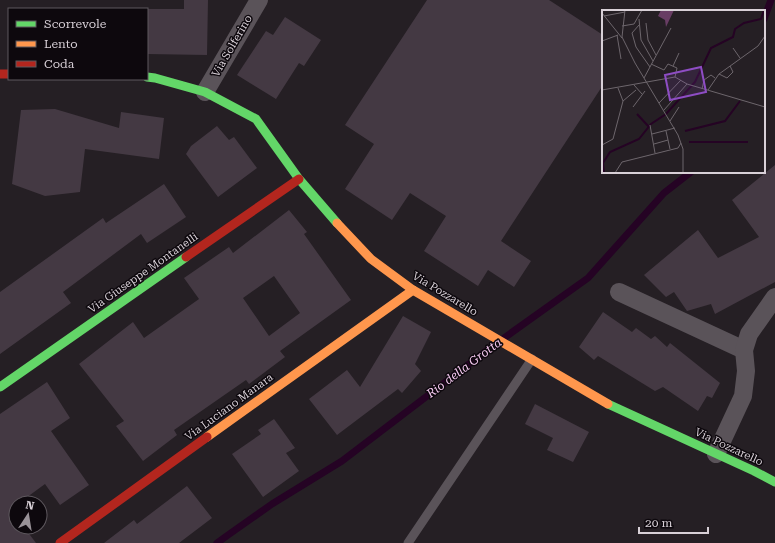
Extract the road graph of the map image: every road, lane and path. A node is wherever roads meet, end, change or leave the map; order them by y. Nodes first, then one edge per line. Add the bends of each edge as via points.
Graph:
1 (259, 0) edge
2 (148, 77) edge
3 (205, 92) junction
4 (299, 179) junction
5 (413, 290) junction
6 (619, 292) dead end
7 (775, 297) edge
8 (744, 350) junction
9 (532, 359) junction
10 (0, 387) edge
11 (716, 454) junction
12 (775, 482) edge
13 (60, 543) edge
14 (408, 543) edge

1 - 3 street, Via Solferino
2 - 3 street, Via Pozzarello
3 - 4 street, Via Pozzarello via 256,119
4 - 5 street, Via Pozzarello via 371,259
4 - 10 street, Via Giuseppe Montanelli
5 - 9 street, Via Pozzarello
5 - 13 street, Via Luciano Manara
6 - 8 street
7 - 8 street via 749,334
8 - 11 street via 746,371 743,396
9 - 11 street, Via Pozzarello via 607,403
9 - 14 lane
11 - 12 street, Via Pozzarello

